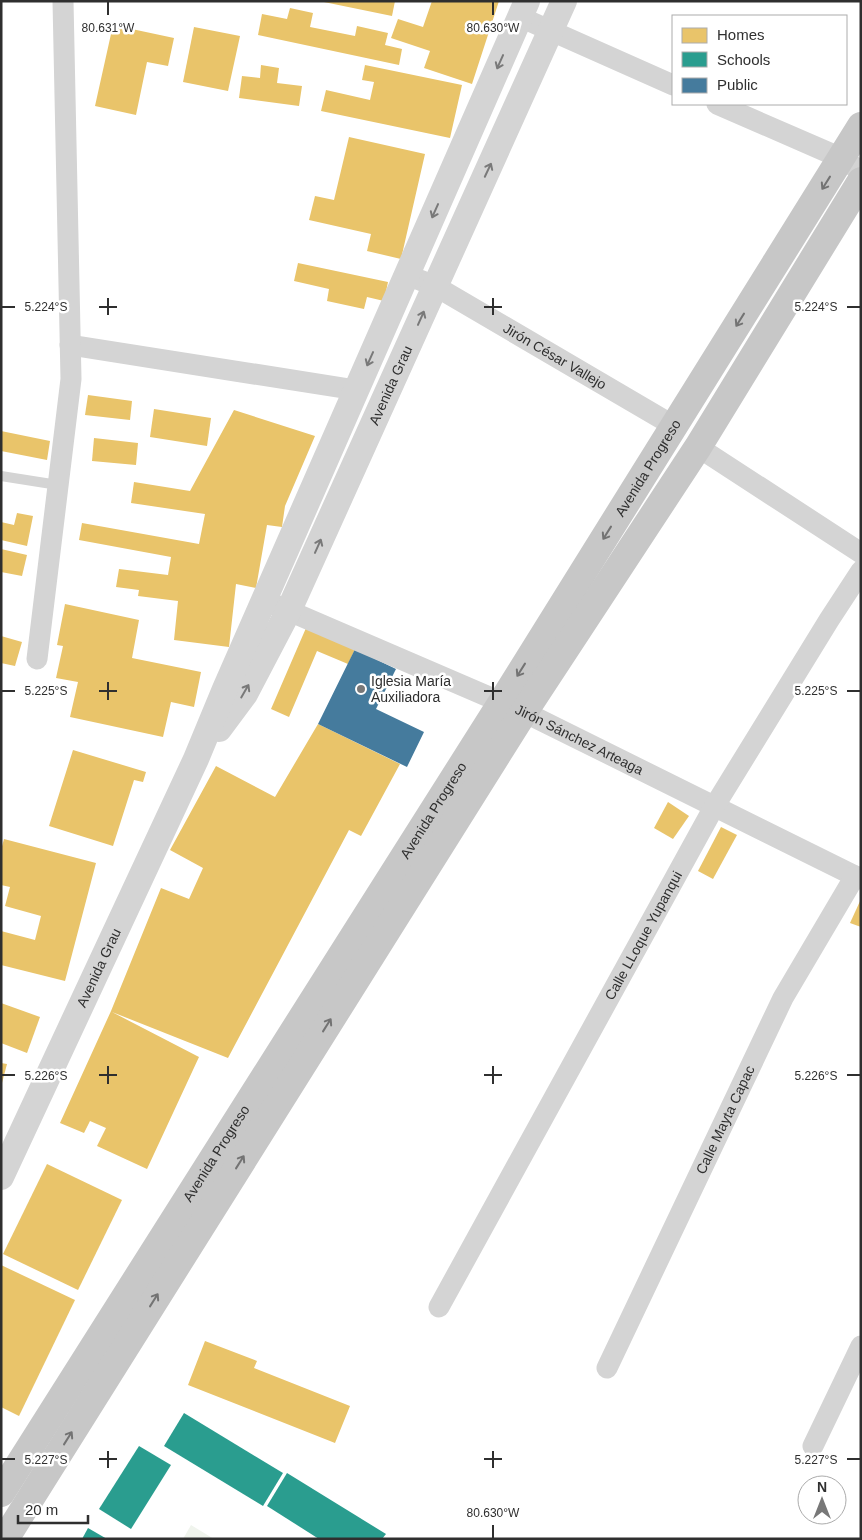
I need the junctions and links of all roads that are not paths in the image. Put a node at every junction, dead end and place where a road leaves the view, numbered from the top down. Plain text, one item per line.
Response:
1 (63, 1) edge
2 (564, 1) edge
3 (523, 9) edge
4 (551, 31) junction
5 (672, 85) edge
6 (719, 105) edge
7 (861, 126) edge
8 (851, 165) edge
9 (861, 181) edge
10 (407, 275) junction
11 (435, 286) junction
12 (70, 346) junction
13 (356, 390) junction
14 (674, 426) junction
15 (698, 447) junction
16 (1, 476) edge
17 (58, 485) junction
18 (861, 553) edge
19 (861, 571) edge
20 (264, 601) junction
21 (289, 610) junction
22 (37, 659) dead end
23 (513, 708) junction
24 (196, 759) junction
25 (714, 807) junction
26 (858, 878) edge
27 (1, 1177) edge
28 (439, 1307) dead end
29 (861, 1346) edge
30 (608, 1368) dead end
31 (813, 1446) dead end
32 (1, 1493) edge
33 (5, 1539) edge

1 - 12 street
2 - 4 street, Avenida Grau
3 - 4 street
3 -> 10 street, Avenida Grau
4 - 5 street
11 -> 4 street, Avenida Grau
6 - 8 street
7 - 8 main road, Avenida Progreso
8 -> 14 main road, Avenida Progreso
9 - 15 main road, Avenida Progreso
10 - 11 street, Jirón César Vallejo
10 -> 13 street, Avenida Grau
11 - 14 street, Jirón César Vallejo
21 -> 11 street, Avenida Grau
12 - 13 street
12 - 17 street
13 - 20 street, Avenida Grau
14 -> 23 main road, Avenida Progreso
15 - 18 street
15 - 23 main road, Avenida Progreso
16 - 17 lane
17 - 22 street
19 - 25 street, Calle LLoque Yupanqui
20 - 21 street, Jirón Sánchez Arteaga
20 - 24 street, Avenida Grau
21 - 23 street, Jirón Sánchez Arteaga
24 -> 21 street, Avenida Grau
23 - 25 street, Jirón Sánchez Arteaga
23 - 32 main road, Avenida Progreso
33 -> 23 main road, Avenida Progreso
24 - 27 street, Avenida Grau
25 - 26 street, Jirón Sánchez Arteaga
25 - 28 street, Calle LLoque Yupanqui
26 - 30 street, Calle Mayta Capac
29 - 31 street

